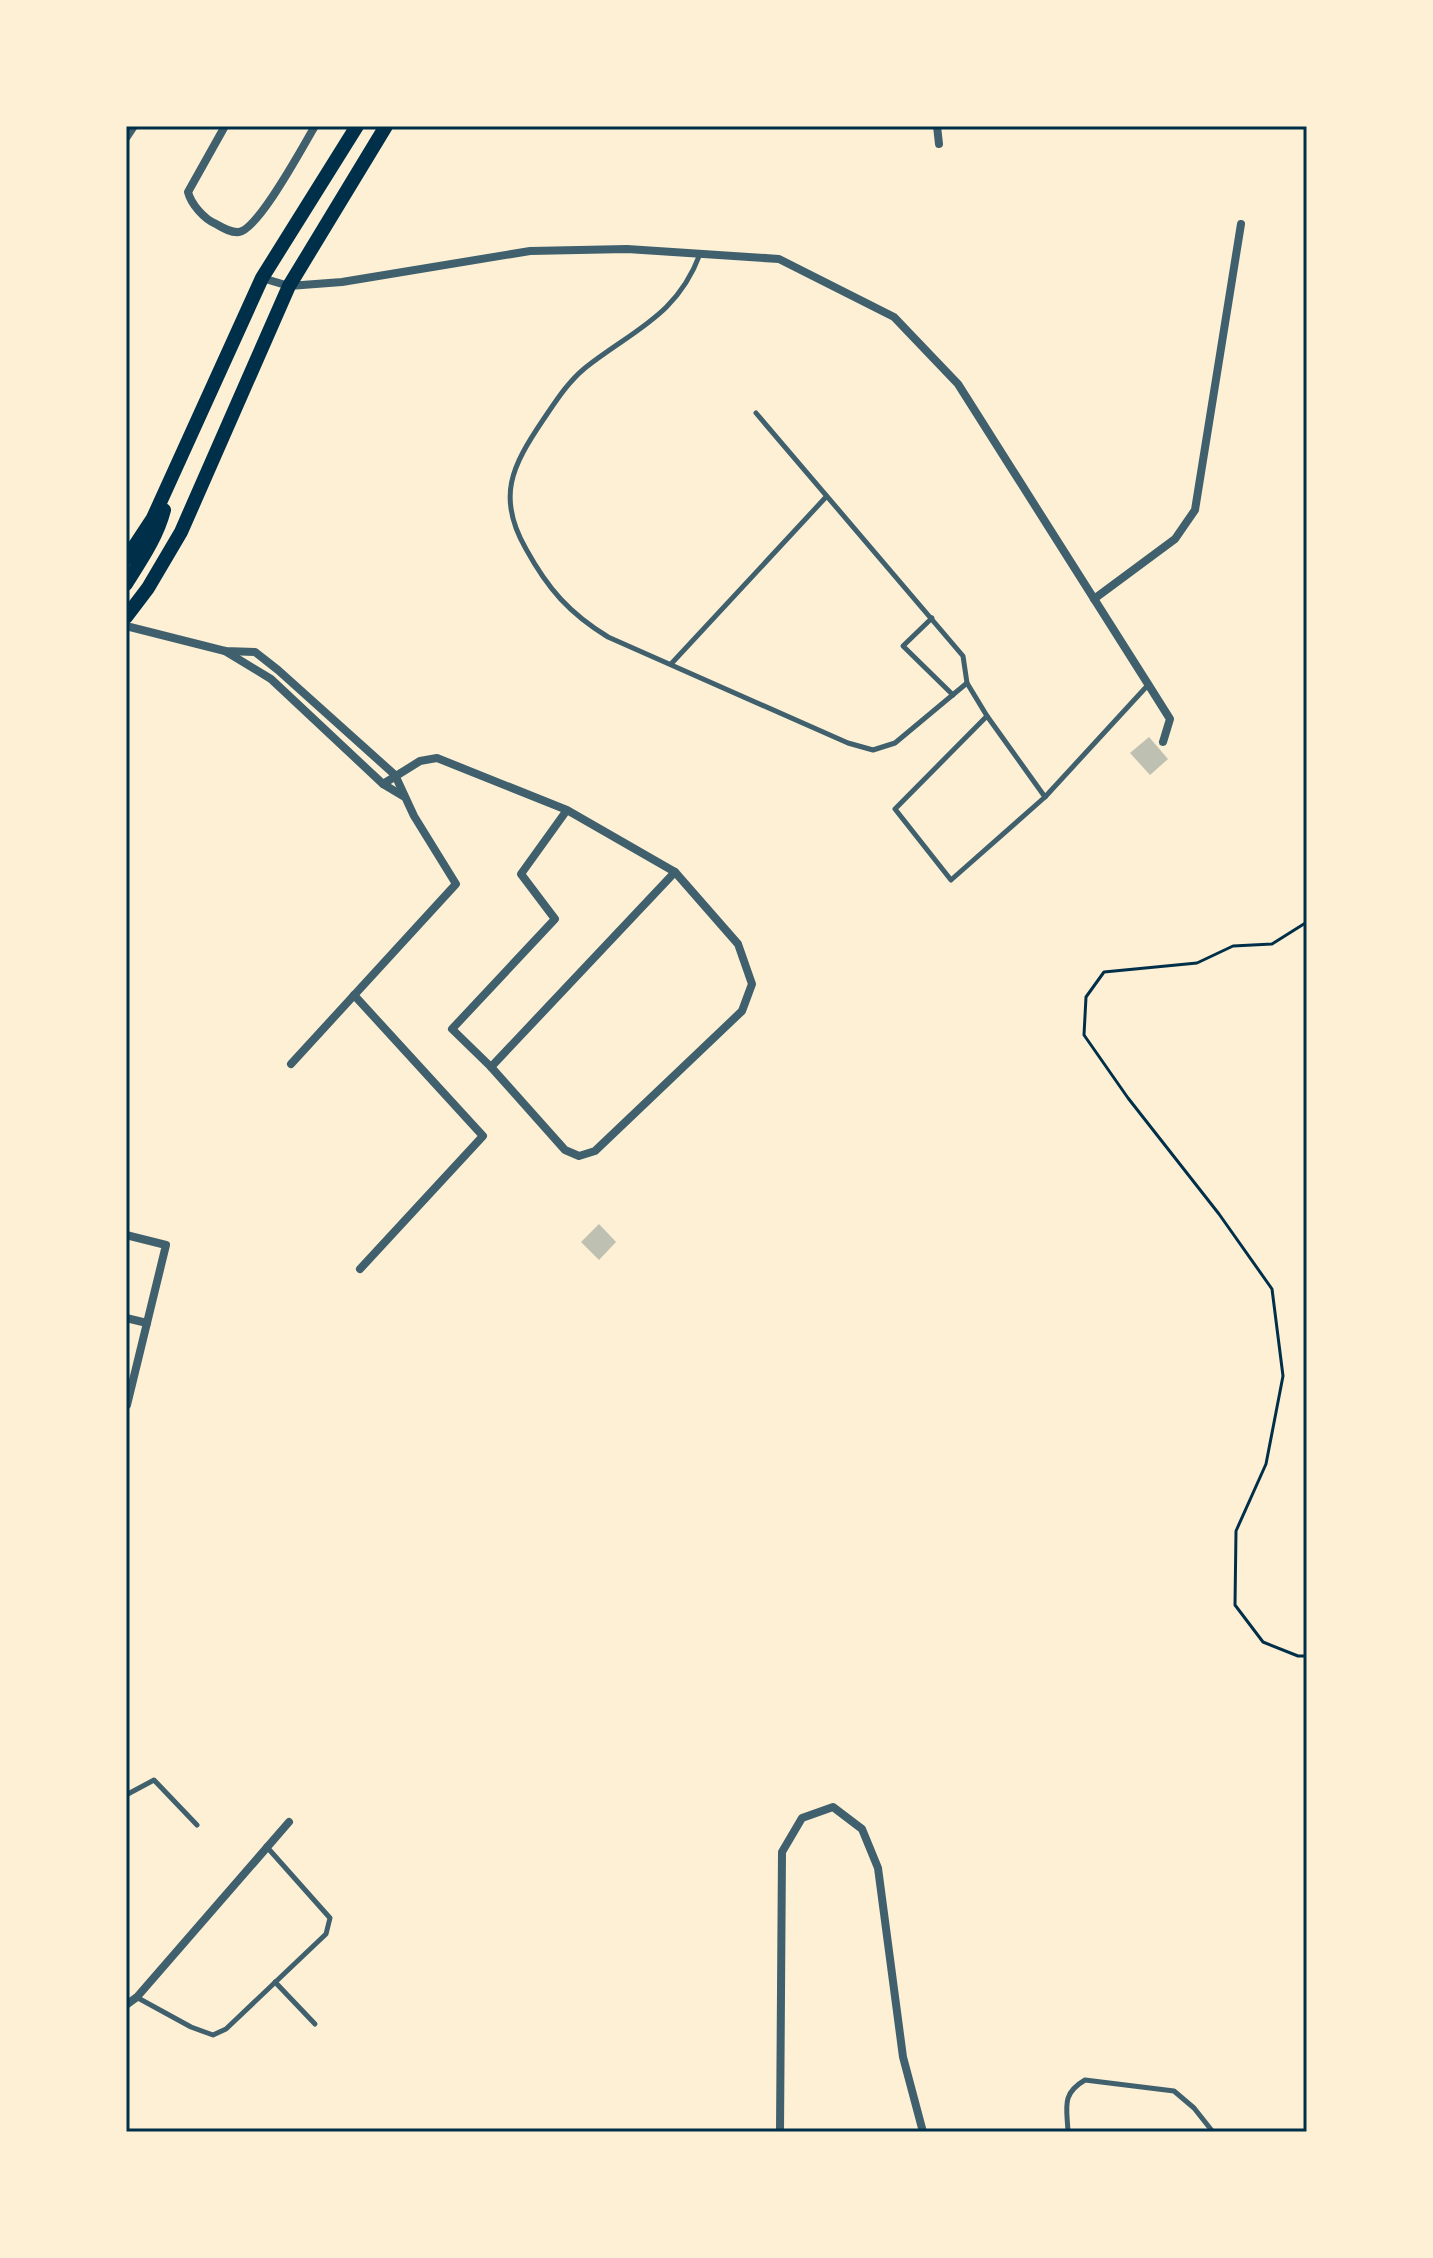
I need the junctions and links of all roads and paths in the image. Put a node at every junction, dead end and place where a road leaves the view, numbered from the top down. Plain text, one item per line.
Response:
1 (134, 126) edge
2 (225, 126) edge
3 (315, 126) edge
4 (357, 126) edge
5 (386, 126) edge
6 (937, 126) edge
7 (126, 138) edge
8 (939, 144) dead end
9 (1241, 224) dead end
10 (700, 254) junction
11 (262, 278) junction
12 (289, 286) junction
13 (756, 413) dead end
14 (173, 474) junction
15 (826, 497) junction
16 (126, 559) edge
17 (126, 584) edge
18 (1094, 599) junction
19 (126, 617) edge
20 (932, 618) junction
21 (126, 626) edge
22 (225, 651) junction
23 (671, 664) junction
24 (967, 683) junction
25 (1148, 684) junction
26 (953, 695) junction
27 (987, 716) junction
28 (1163, 742) dead end
29 (395, 775) junction
30 (383, 784) junction
31 (403, 796) junction
32 (1045, 797) junction
33 (567, 810) junction
34 (675, 872) junction
35 (1307, 922) edge
36 (354, 995) junction
37 (291, 1064) dead end
38 (491, 1067) junction
39 (126, 1235) edge
40 (360, 1269) dead end
41 (126, 1318) edge
42 (147, 1323) junction
43 (127, 1405) edge
44 (1307, 1656) edge
45 (126, 1795) edge
46 (289, 1822) dead end
47 (197, 1825) dead end
48 (266, 1846) junction
49 (275, 1982) junction
50 (137, 1997) junction
51 (126, 2005) edge
52 (315, 2024) dead end
53 (780, 2132) edge
54 (923, 2132) edge
55 (1068, 2132) edge
56 (1213, 2132) edge

1 - 7 street
2 - 3 street
4 - 11 main road
5 - 12 main road
6 - 8 street
9 - 18 street
10 - 12 street
10 - 18 street
10 - 23 lane
11 - 12 street
11 - 14 main road
12 - 19 main road
13 - 15 lane
14 - 16 main road
14 - 17 main road
15 - 20 lane
15 - 23 lane
18 - 25 street
20 - 24 lane
20 - 26 lane
21 - 22 street
22 - 29 street
22 - 30 street
23 - 26 lane
24 - 26 lane
24 - 27 lane
25 - 28 street
25 - 32 lane
27 - 32 lane
27 - 32 lane
29 - 30 street
29 - 31 street
29 - 33 street
30 - 31 street
31 - 36 street
33 - 34 street
33 - 38 street
34 - 38 street
34 - 38 street
35 - 44 path
36 - 37 street
36 - 40 street
39 - 42 street
41 - 42 street
42 - 43 street
45 - 47 lane
46 - 48 street
48 - 49 lane
48 - 50 street
49 - 50 lane
49 - 52 lane
50 - 51 street
53 - 54 street
55 - 56 lane

